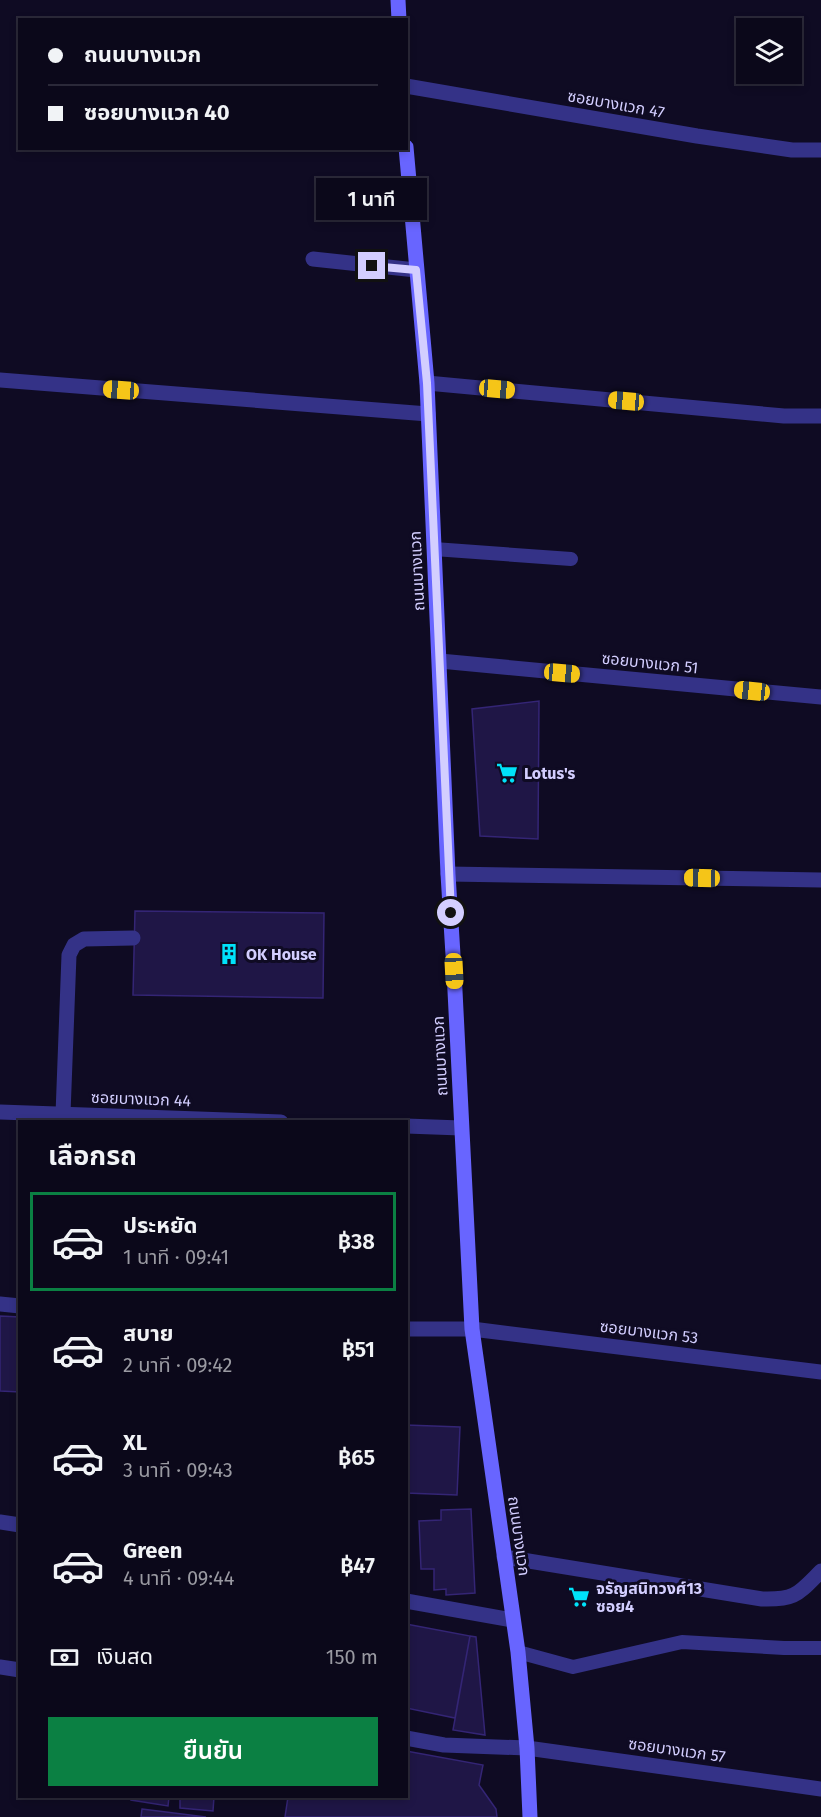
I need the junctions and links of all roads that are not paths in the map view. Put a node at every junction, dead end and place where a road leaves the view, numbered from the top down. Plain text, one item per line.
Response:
1 (398, 0) edge
2 (399, 18) edge
3 (408, 86) edge
4 (406, 150) edge
5 (821, 150) edge
6 (313, 259) dead end
7 (416, 270) junction
8 (0, 381) edge
9 (427, 383) junction
10 (428, 414) junction
11 (821, 416) edge
12 (434, 549) junction
13 (571, 560) dead end
14 (440, 661) junction
15 (821, 697) edge
16 (448, 874) junction
17 (821, 880) edge
18 (133, 938) dead end
19 (0, 1112) edge
20 (63, 1114) junction
21 (226, 1120) edge
22 (408, 1126) edge
23 (461, 1128) junction
24 (0, 1304) edge
25 (18, 1306) edge
26 (408, 1329) edge
27 (472, 1329) junction
28 (821, 1372) edge
29 (0, 1522) edge
30 (18, 1525) edge
31 (504, 1557) junction
32 (821, 1571) edge
33 (408, 1601) edge
34 (512, 1620) junction
35 (821, 1648) edge
36 (518, 1652) junction
37 (0, 1668) edge
38 (18, 1670) edge
39 (408, 1738) edge
40 (527, 1748) junction
41 (821, 1789) edge
42 (530, 1817) edge

1 - 2 main road
3 - 5 street, ซอยบางแวก 47
4 - 7 main road, ถนนบางแวก
6 - 7 street
7 - 9 main road, ถนนบางแวก
8 - 10 street
9 - 10 main road, ถนนบางแวก
9 - 11 street
10 - 12 main road, ถนนบางแวก
12 - 13 lane
12 - 14 main road, ถนนบางแวก
14 - 15 street, ซอยบางแวก 51
14 - 16 main road, ถนนบางแวก
16 - 17 street
16 - 23 main road, ถนนบางแวก
18 - 20 street
19 - 20 street, ซอยบางแวก 44
20 - 21 street, ซอยบางแวก 44
22 - 23 street
23 - 27 main road, ถนนบางแวก
24 - 25 street
26 - 27 street, ซอยบางแวก 53
27 - 28 street, ซอยบางแวก 53
27 - 31 main road, ถนนบางแวก
29 - 30 street
31 - 32 street
31 - 34 main road, ถนนบางแวก
33 - 34 street
34 - 36 main road, ถนนบางแวก
35 - 36 lane
36 - 40 main road, ถนนบางแวก
37 - 38 street
39 - 40 street, ซอยบางแวก 57
40 - 41 street, ซอยบางแวก 57
40 - 42 main road, ถนนบางแวก

